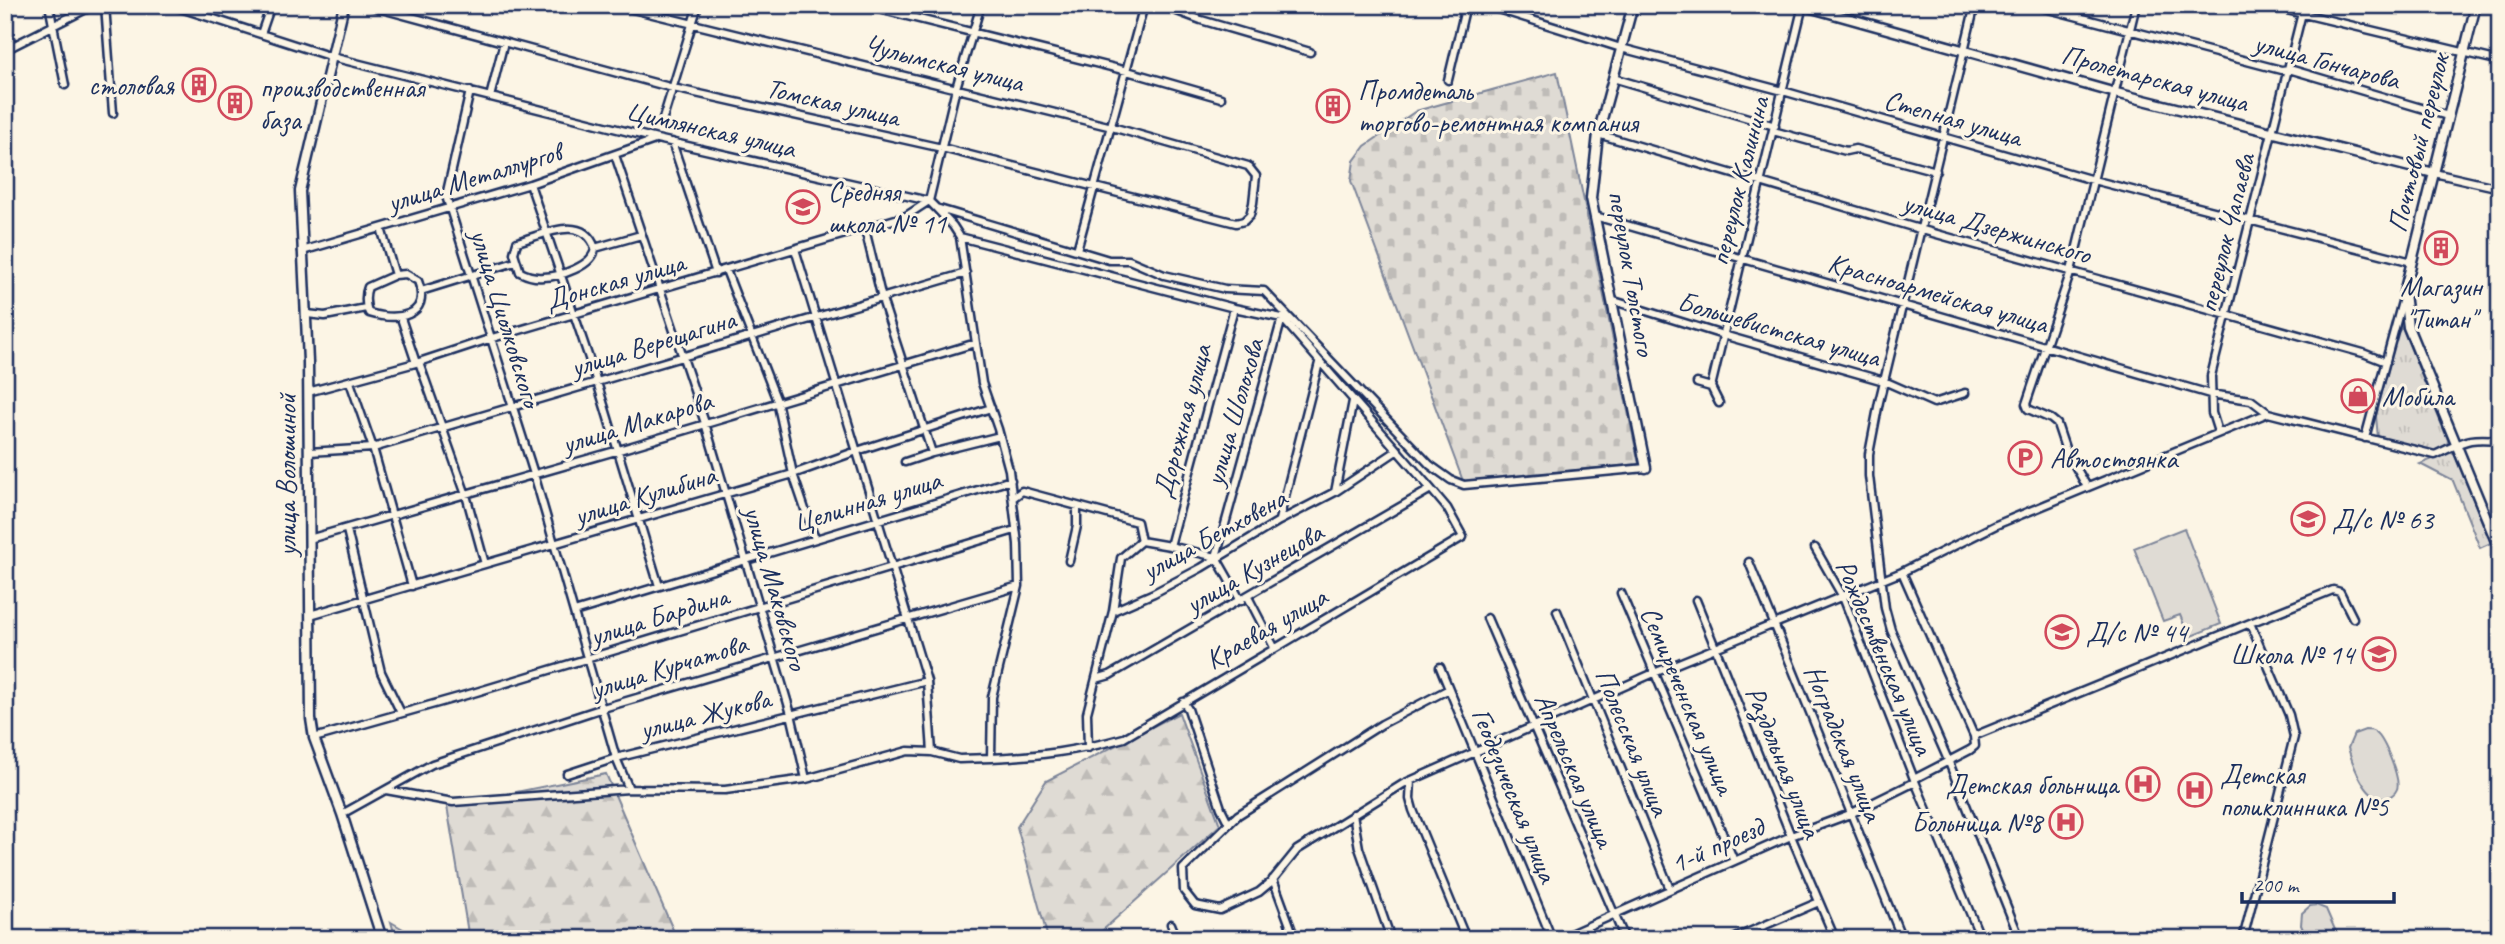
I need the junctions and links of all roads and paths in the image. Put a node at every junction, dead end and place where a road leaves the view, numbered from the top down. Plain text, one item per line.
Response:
1 (49, 5) edge
2 (94, 5) edge
3 (105, 5) edge
4 (171, 5) edge
5 (271, 5) edge
6 (344, 5) edge
7 (367, 5) edge
8 (616, 5) edge
9 (698, 5) edge
10 (863, 5) edge
11 (981, 5) edge
12 (1143, 5) edge
13 (1161, 5) edge
14 (1466, 5) edge
15 (1485, 5) edge
16 (1633, 5) edge
17 (1802, 5) edge
18 (1975, 5) edge
19 (2033, 5) edge
20 (2136, 5) edge
21 (2266, 5) edge
22 (2304, 5) edge
23 (2459, 5) edge
24 (2476, 7) edge
25 (2302, 15) junction
26 (693, 23) junction
27 (53, 26) junction
28 (2130, 32) junction
29 (973, 33) junction
30 (261, 34) junction
31 (504, 42) junction
32 (1621, 48) junction
33 (1965, 49) junction
34 (5, 50) edge
35 (1310, 52) dead end
36 (2465, 52) junction
37 (332, 57) junction
38 (2500, 61) edge
39 (2289, 69) junction
40 (1127, 71) junction
41 (1613, 78) junction
42 (1448, 80) dead end
43 (65, 85) dead end
44 (673, 88) junction
45 (956, 88) junction
46 (470, 91) junction
47 (1783, 91) junction
48 (2116, 93) junction
49 (490, 97) junction
50 (1220, 98) dead end
51 (113, 113) dead end
52 (2448, 116) junction
53 (662, 122) dead end
54 (1112, 127) junction
55 (1774, 128) junction
56 (2273, 133) junction
57 (1598, 134) junction
58 (1944, 138) junction
59 (657, 139) junction
60 (672, 142) junction
61 (942, 148) junction
62 (615, 155) junction
63 (1936, 171) junction
64 (2434, 173) junction
65 (1256, 176) joint
66 (1760, 180) junction
67 (2092, 180) junction
68 (530, 184) junction
69 (1096, 187) junction
70 (2500, 188) edge
71 (929, 201) junction
72 (449, 207) junction
73 (936, 208) junction
74 (1595, 216) junction
75 (2250, 219) junction
76 (381, 228) junction
77 (865, 229) junction
78 (1920, 229) junction
79 (547, 234) junction
80 (641, 235) junction
81 (960, 237) junction
82 (595, 248) junction
83 (795, 249) junction
84 (1077, 250) junction
85 (302, 251) junction
86 (1741, 257) junction
87 (515, 262) junction
88 (2412, 262) junction
89 (726, 270) junction
90 (2071, 271) junction
91 (560, 273) junction
92 (716, 273) junction
93 (966, 273) junction
94 (395, 275) junction
95 (470, 275) junction
96 (660, 289) junction
97 (421, 291) junction
98 (2404, 293) junction
99 (883, 299) junction
100 (1611, 300) junction
101 (1901, 304) junction
102 (366, 308) junction
103 (1234, 308) junction
104 (307, 314) junction
105 (575, 315) junction
106 (2227, 315) junction
107 (817, 317) junction
108 (401, 318) junction
109 (1282, 318) junction
110 (1723, 335) junction
111 (751, 336) junction
112 (489, 339) junction
113 (976, 343) junction
114 (2046, 346) junction
115 (683, 357) junction
116 (2386, 362) junction
117 (418, 363) junction
118 (905, 363) junction
119 (1319, 363) junction
120 (1884, 381) junction
121 (350, 382) junction
122 (597, 382) junction
123 (1697, 383) dead end
124 (837, 384) junction
125 (1712, 387) junction
126 (308, 392) junction
127 (1965, 393) dead end
128 (2210, 394) junction
129 (777, 401) junction
130 (1353, 401) junction
131 (1719, 403) dead end
132 (511, 407) junction
133 (991, 408) junction
134 (2268, 412) junction
135 (705, 423) junction
136 (442, 427) junction
137 (926, 429) junction
138 (2218, 432) junction
139 (1000, 436) junction
140 (2365, 438) junction
141 (2500, 440) edge
142 (2456, 446) junction
143 (373, 448) junction
144 (619, 450) junction
145 (1398, 450) junction
146 (857, 451) junction
147 (309, 452) junction
148 (932, 453) junction
149 (905, 461) dead end
150 (1646, 468) joint
151 (534, 474) junction
152 (793, 474) junction
153 (1011, 480) junction
154 (2087, 487) junction
155 (1432, 489) junction
156 (726, 492) junction
157 (1335, 492) junction
158 (466, 495) junction
159 (1014, 497) junction
160 (1077, 506) junction
161 (393, 516) junction
162 (639, 518) junction
163 (879, 520) junction
164 (1279, 520) junction
165 (347, 530) junction
166 (1015, 530) junction
167 (309, 539) junction
168 (815, 539) junction
169 (1141, 541) junction
170 (555, 544) junction
171 (1170, 545) junction
172 (1815, 548) dead end
173 (2500, 551) edge
174 (1216, 557) junction
175 (745, 560) junction
176 (1069, 561) dead end
177 (1749, 562) dead end
178 (485, 564) junction
179 (893, 568) junction
180 (1902, 572) junction
181 (1881, 578) junction
182 (412, 586) junction
183 (659, 586) junction
184 (1019, 586) junction
185 (1621, 593) dead end
186 (1843, 597) junction
187 (1244, 599) junction
188 (363, 600) junction
189 (1696, 600) dead end
190 (761, 608) junction
191 (1113, 611) junction
192 (1557, 611) dead end
193 (574, 612) junction
194 (310, 615) junction
195 (908, 617) junction
196 (1488, 618) dead end
197 (2353, 618) dead end
198 (2250, 623) junction
199 (1773, 624) junction
200 (1274, 647) junction
201 (1715, 648) junction
202 (774, 657) junction
203 (588, 659) junction
204 (1440, 667) dead end
205 (1654, 673) junction
206 (1096, 679) junction
207 (927, 681) junction
208 (1449, 688) junction
209 (1593, 699) junction
210 (1183, 702) junction
211 (603, 708) junction
212 (401, 713) junction
213 (791, 714) junction
214 (1532, 726) junction
215 (1974, 736) junction
216 (314, 737) junction
217 (1088, 748) junction
218 (932, 752) junction
219 (1474, 752) junction
220 (615, 758) junction
221 (991, 758) junction
222 (1948, 760) junction
223 (567, 774) dead end
224 (806, 779) junction
225 (1411, 780) junction
226 (1914, 780) junction
227 (629, 789) junction
228 (387, 790) junction
229 (342, 814) junction
230 (1353, 814) junction
231 (1850, 814) junction
232 (1229, 824) junction
233 (1791, 836) junction
234 (1734, 861) junction
235 (1273, 879) junction
236 (1670, 888) junction
237 (1819, 902) junction
238 (1614, 915) junction
239 (1171, 924) dead end
240 (382, 939) edge
241 (1177, 939) edge
242 (1295, 939) edge
243 (1391, 939) edge
244 (1466, 939) edge
245 (1552, 939) edge
246 (1559, 939) edge
247 (1625, 939) edge
248 (1733, 939) edge
249 (1835, 939) edge
250 (1902, 939) edge
251 (1981, 939) edge
252 (2020, 939) edge
253 (2243, 939) edge

1 - 27 street
2 - 27 street
3 - 51 street
4 - 30 street, Цимлянская улица
5 - 30 street
6 - 37 street, улица Волошиной
7 - 31 street, Томская улица
8 - 26 street, Чулымская улица
9 - 26 street
10 - 29 street
11 - 29 street
12 - 40 street
13 - 35 street
14 - 42 street
15 - 32 street, Степная улица
16 - 32 street, переулок Толстого
17 - 33 street, Пролетарская улица
17 - 47 street, переулок Калинина
18 - 33 street
19 - 28 street, улица Гончарова
20 - 28 street
21 - 25 street
22 - 25 street, переулок Чапаева
23 - 24 street
24 - 36 street, Почтовый переулок
25 - 36 street
25 - 39 street, переулок Чапаева
26 - 44 street
26 - 45 street, Чулымская улица
27 - 34 street
27 - 43 street
28 - 39 street, улица Гончарова
28 - 48 street
29 - 40 street
29 - 45 street
30 - 37 street, Цимлянская улица
31 - 44 street, Томская улица
31 - 49 street
32 - 41 street, переулок Толстого
32 - 47 street, Степная улица
33 - 48 street, Пролетарская улица
33 - 58 street
36 - 38 street
36 - 52 street, Почтовый переулок
37 - 46 street, Цимлянская улица
37 - 85 street, улица Волошиной
39 - 52 street, улица Гончарова
39 - 56 street, переулок Чапаева
40 - 50 street
40 - 54 street
41 - 55 street
41 - 57 street, переулок Толстого
44 - 53 street
44 - 61 street, Томская улица
45 - 54 street, Чулымская улица
45 - 61 street
46 - 49 street, Цимлянская улица
46 - 72 street, улица Циолковского
47 - 55 street, переулок Калинина
47 - 58 street, Степная улица
48 - 56 street, Пролетарская улица
48 - 67 street
49 - 59 street, Цимлянская улица
52 - 64 street, Почтовый переулок
54 - 65 street, Чулымская улица
54 - 69 street
55 - 63 street
55 - 66 street, переулок Калинина
56 - 64 street, Пролетарская улица
56 - 75 street, переулок Чапаева
57 - 66 street, улица Дзержинского
57 - 74 street, переулок Толстого
58 - 63 street
58 - 67 street, Степная улица
59 - 60 street, Цимлянская улица
59 - 62 street, улица Металлургов
60 - 71 street, Цимлянская улица
60 - 92 street
61 - 69 street, Томская улица
61 - 71 street
62 - 68 street, улица Металлургов
62 - 80 street, улица Маковского
63 - 78 street
64 - 70 street, Пролетарская улица
64 - 88 street, Почтовый переулок
65 - 69 street, Томская улица
66 - 78 street, улица Дзержинского
66 - 86 street, переулок Калинина
67 - 75 street, Степная улица
67 - 90 street
68 - 72 street, улица Металлургов
68 - 79 street
69 - 84 street
71 - 73 street
71 - 77 street, Донская улица
72 - 76 street, улица Металлургов
72 - 95 street, улица Циолковского
73 - 81 street
73 - 84 street
74 - 86 street, Красноармейская улица
74 - 100 street, переулок Толстого
75 - 88 street, Степная улица
75 - 106 street, переулок Чапаева
76 - 85 street, улица Металлургов
76 - 94 street
77 - 83 street, Донская улица
77 - 99 street
78 - 90 street, улица Дзержинского
78 - 101 street
79 - 82 street
79 - 87 street
79 - 91 street
80 - 82 street
80 - 96 street, улица Маковского
81 - 93 street
81 - 103 street
82 - 91 street
83 - 89 street, Донская улица
83 - 107 street
84 - 150 street
85 - 104 street, улица Волошиной
86 - 101 street, Красноармейская улица
86 - 110 street, переулок Калинина
87 - 91 street
87 - 95 street
88 - 98 street, Почтовый переулок
89 - 92 street, Донская улица
89 - 111 street
90 - 106 street, улица Дзержинского
90 - 114 street
91 - 105 street
92 - 96 street, Донская улица
93 - 99 street, улица Верещагина
93 - 113 street
94 - 97 street
94 - 102 street
95 - 97 street
95 - 112 street, улица Циолковского
96 - 105 street, Донская улица
96 - 115 street, улица Маковского
97 - 108 street
98 - 116 street
98 - 142 street
99 - 107 street, улица Верещагина
99 - 118 street
100 - 110 street, Большевистская улица
100 - 150 street, переулок Толстого
101 - 114 street, Красноармейская улица
101 - 120 street
102 - 104 street
102 - 108 street
103 - 109 street
103 - 171 street, Дорожная улица
104 - 126 street, улица Волошиной
105 - 112 street, Донская улица
105 - 122 street
106 - 116 street, улица Дзержинского
106 - 128 street, переулок Чапаева
107 - 111 street, улица Верещагина
107 - 124 street
108 - 117 street
109 - 119 street
109 - 174 street, улица Шолохова
110 - 120 street, Большевистская улица
110 - 125 street, переулок Калинина
111 - 115 street, улица Верещагина
111 - 129 street
112 - 117 street, Донская улица
112 - 132 street, улица Циолковского
113 - 118 street, улица Макарова
113 - 133 street
114 - 128 street, Красноармейская улица
114 - 154 street
115 - 122 street, улица Верещагина
115 - 135 street, улица Маковского
116 - 140 street
117 - 121 street, Донская улица
117 - 136 street
118 - 124 street, улица Макарова
118 - 137 street
119 - 130 street
119 - 164 street
120 - 127 street, Большевистская улица
120 - 181 street
121 - 126 street, Донская улица
121 - 143 street
122 - 132 street, улица Верещагина
122 - 144 street
123 - 125 street
124 - 129 street, улица Макарова
124 - 146 street
125 - 131 street
126 - 147 street, улица Волошиной
128 - 134 street, Красноармейская улица
128 - 138 street, переулок Чапаева
129 - 135 street, улица Макарова
129 - 152 street
130 - 145 street
130 - 157 street
132 - 136 street, улица Верещагина
132 - 151 street, улица Циолковского
133 - 137 street, улица Кулибина
133 - 139 street
134 - 138 street
134 - 140 street, Красноармейская улица
135 - 144 street, улица Макарова
135 - 156 street, улица Маковского
136 - 143 street, улица Верещагина
136 - 158 street
137 - 146 street, улица Кулибина
137 - 148 street
138 - 154 street
139 - 148 street
139 - 153 street
140 - 142 street, Красноармейская улица
141 - 142 street, Красноармейская улица
142 - 173 street
143 - 147 street, улица Верещагина
143 - 161 street
144 - 151 street, улица Макарова
144 - 162 street
145 - 155 street
145 - 157 street, улица Бетховена
146 - 152 street, улица Кулибина
146 - 163 street
147 - 167 street, улица Волошиной
148 - 149 street
151 - 158 street, улица Макарова
151 - 170 street, улица Циолковского
152 - 156 street, улица Кулибина
152 - 168 street
153 - 159 street
153 - 163 street, Целинная улица
154 - 180 street
155 - 187 street, улица Кузнецова
155 - 200 street, Краевая улица
156 - 162 street, улица Кулибина
156 - 175 street, улица Маковского
157 - 164 street, улица Бетховена
158 - 161 street, улица Макарова
158 - 178 street
159 - 160 street
159 - 166 street
160 - 169 street
160 - 176 street
161 - 165 street, улица Макарова
161 - 182 street
162 - 170 street, улица Кулибина
162 - 183 street
163 - 168 street, Целинная улица
163 - 179 street
164 - 174 street, улица Бетховена
165 - 167 street, улица Макарова
165 - 188 street
166 - 179 street, улица Бардина
166 - 184 street
167 - 194 street, улица Волошиной
168 - 175 street, Целинная улица
169 - 171 street
169 - 191 street
170 - 178 street, улица Кулибина
170 - 193 street, улица Циолковского
171 - 174 street
172 - 186 street, Рождественская улица
174 - 187 street
174 - 191 street, улица Бетховена
175 - 183 street, Целинная улица
175 - 190 street, улица Маковского
177 - 199 street, Ноградская улица
178 - 182 street, улица Кулибина
179 - 190 street, улица Бардина
179 - 195 street
180 - 181 street
180 - 215 street
181 - 186 street
181 - 222 street
182 - 188 street, улица Кулибина
183 - 193 street, Целинная улица
184 - 195 street, улица Курчатова
184 - 221 street
185 - 205 street, Семиреченская улица
186 - 199 street
186 - 226 street, Рождественская улица
187 - 200 street
187 - 206 street, улица Кузнецова
188 - 194 street, улица Кулибина
188 - 212 street
189 - 201 street, Раздольная улица
190 - 202 street, улица Маковского
190 - 203 street, улица Бардина
191 - 206 street
192 - 209 street, Полесская улица
193 - 203 street, улица Циолковского
194 - 216 street, улица Волошиной
195 - 202 street, улица Курчатова
195 - 207 street
196 - 214 street, Апрельская улица
197 - 198 street
198 - 215 street
198 - 253 street
199 - 201 street
199 - 231 street, Ноградская улица
200 - 210 street, Краевая улица
201 - 205 street
201 - 233 street, Раздольная улица
202 - 211 street, улица Курчатова
202 - 213 street, улица Маковского
203 - 211 street, улица Циолковского
203 - 212 street, улица Бардина
204 - 208 street, Геодезическая улица
205 - 209 street
205 - 234 street, Семиреченская улица
206 - 217 street
207 - 213 street, улица Жукова
207 - 218 street
208 - 219 street, Геодезическая улица
208 - 232 street
209 - 214 street
209 - 236 street, Полесская улица
210 - 217 street, Краевая улица
210 - 232 street
211 - 220 street, улица Циолковского
211 - 228 street, улица Курчатова
212 - 216 street, улица Бардина
213 - 220 street, улица Жукова
213 - 224 street, улица Маковского
214 - 219 street
214 - 238 street, Апрельская улица
215 - 222 street, 1-й проезд
216 - 229 street, улица Волошиной
217 - 221 street, Краевая улица
218 - 221 street, Краевая улица
218 - 224 street, Краевая улица
219 - 225 street
219 - 245 street, Геодезическая улица
220 - 223 street, улица Жукова
220 - 227 street, улица Циолковского
222 - 226 street, 1-й проезд
222 - 252 street
224 - 227 street, Краевая улица
225 - 230 street
225 - 244 street
226 - 231 street, 1-й проезд
226 - 251 street, Рождественская улица
227 - 228 street, Краевая улица
228 - 229 street, улица Курчатова
229 - 240 street, улица Волошиной
230 - 235 street
230 - 243 street
231 - 233 street, 1-й проезд
231 - 250 street, Ноградская улица
232 - 235 street
233 - 234 street, 1-й проезд
233 - 237 street, Раздольная улица
234 - 236 street, 1-й проезд
235 - 242 street
236 - 238 street, 1-й проезд
237 - 248 street
237 - 249 street, Раздольная улица
238 - 246 street, 1-й проезд
238 - 247 street, Апрельская улица
239 - 241 street

